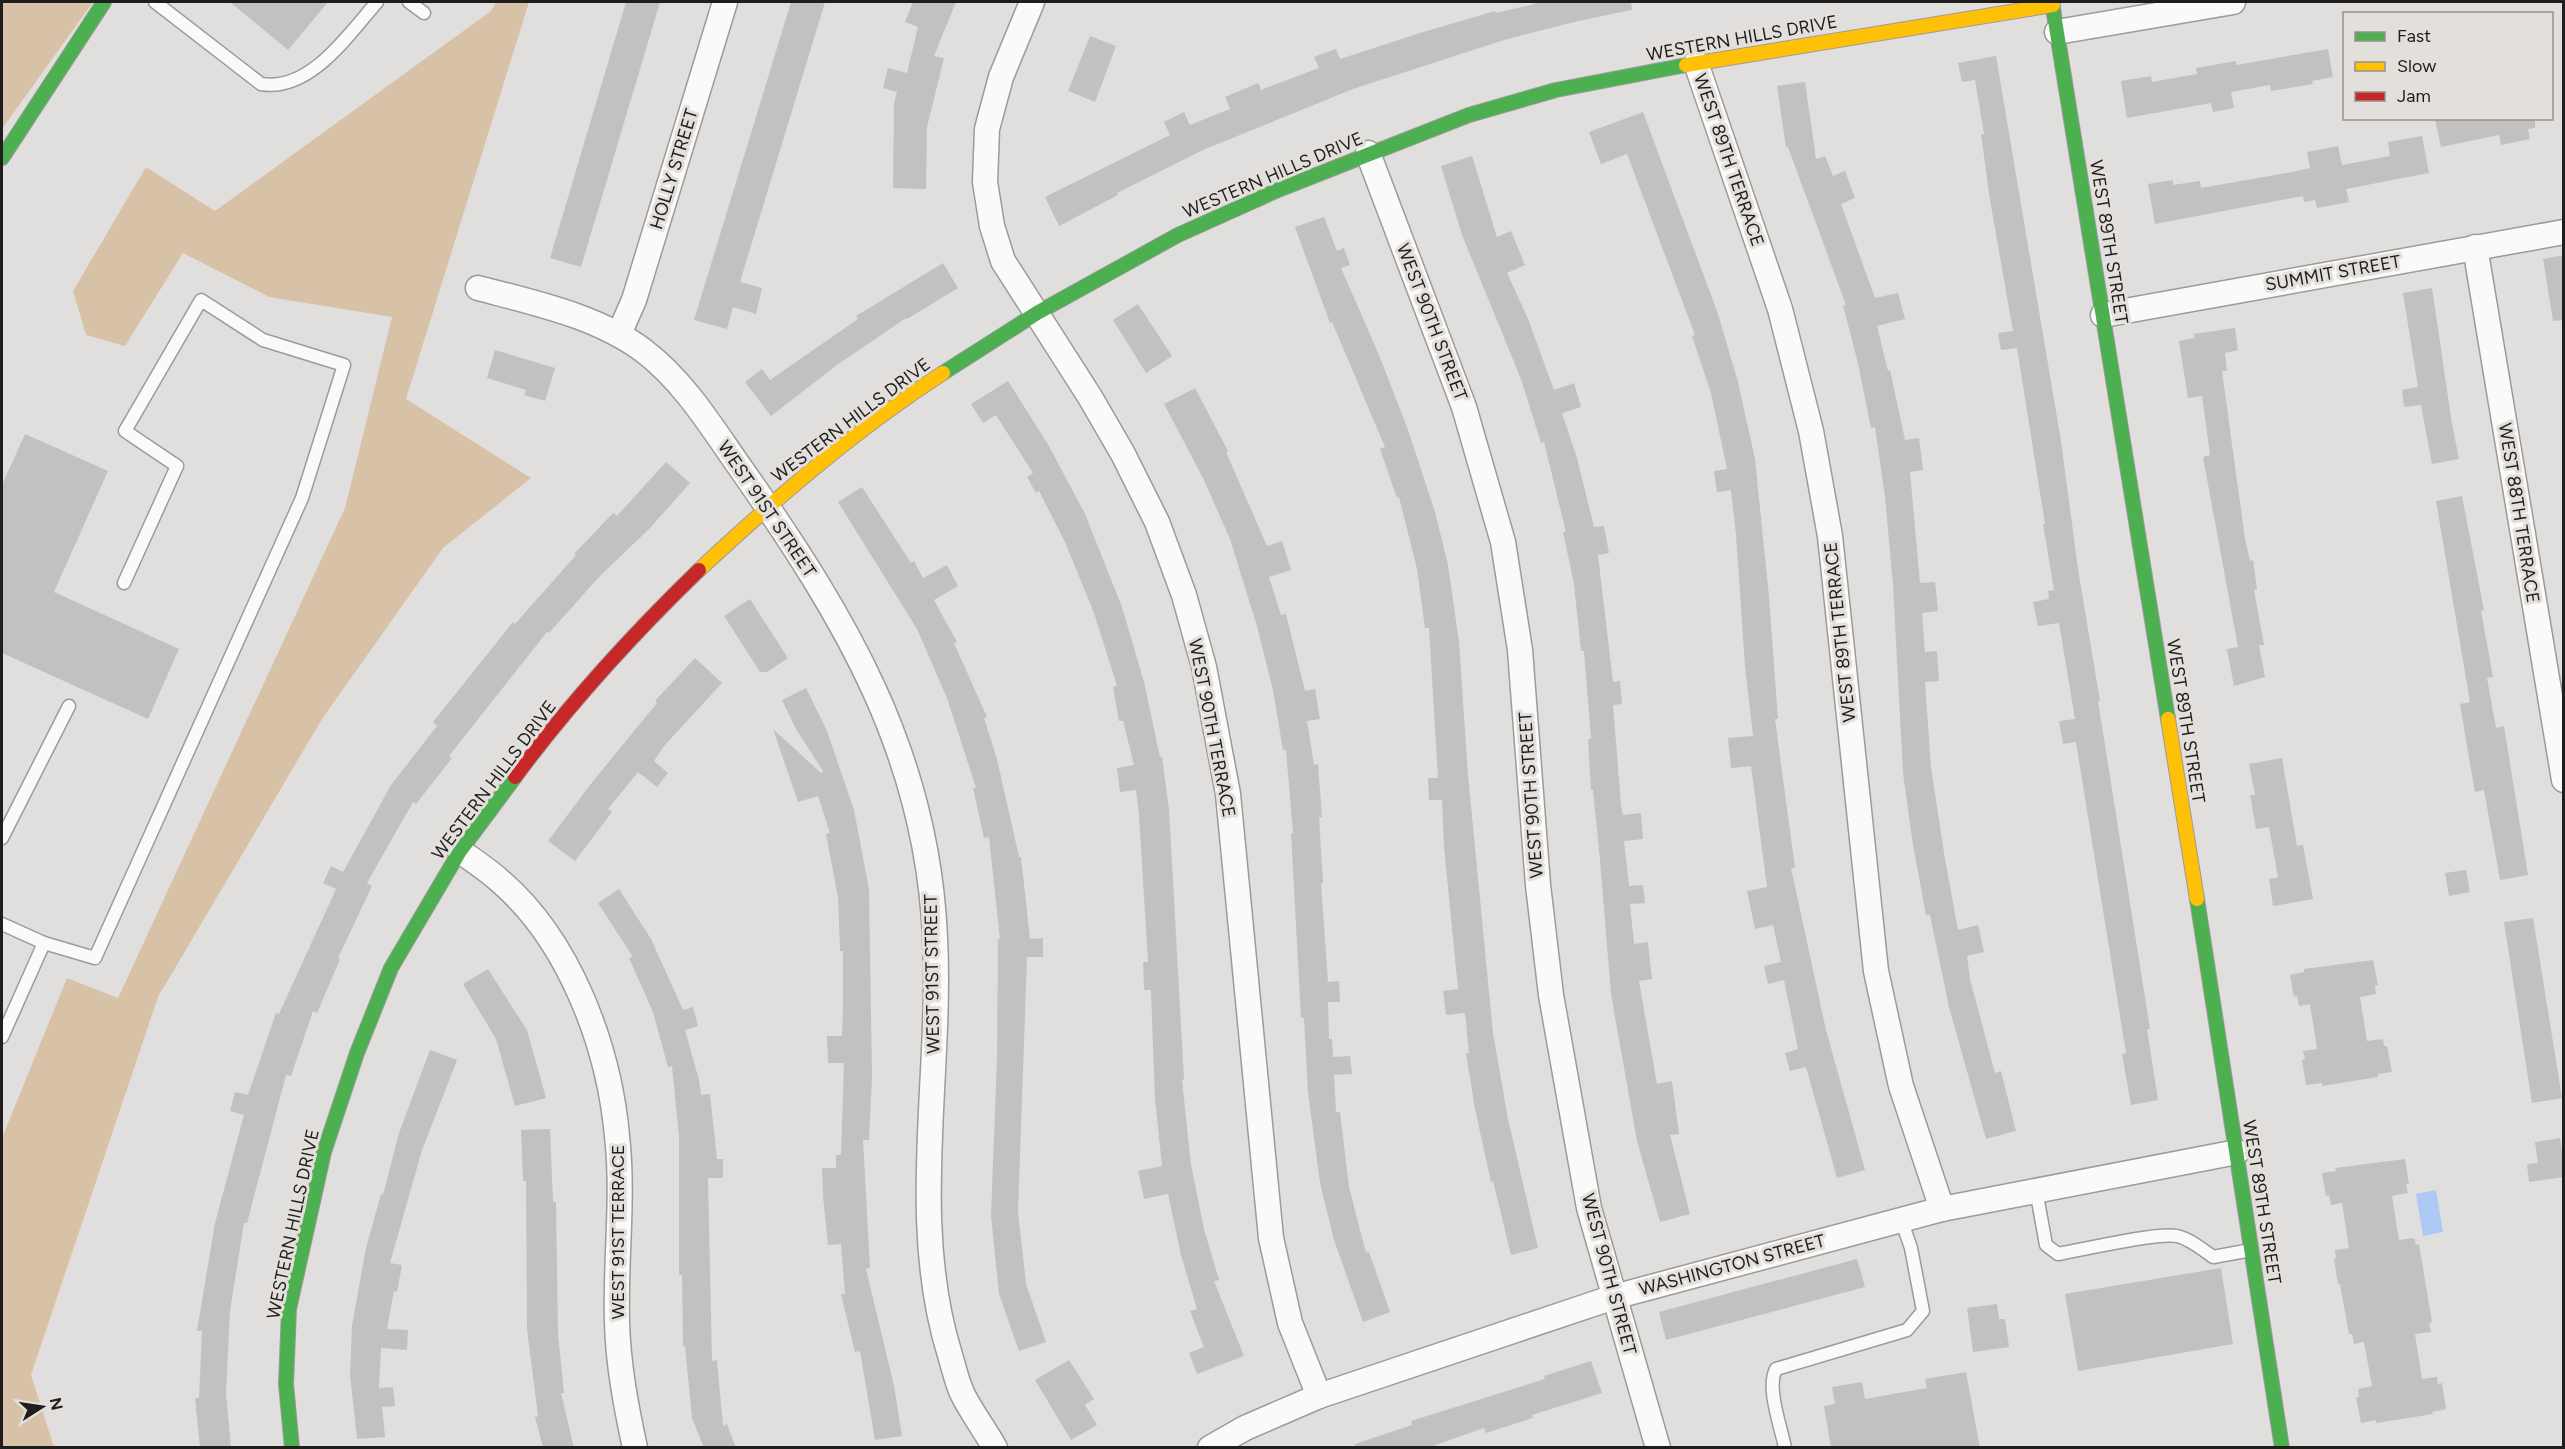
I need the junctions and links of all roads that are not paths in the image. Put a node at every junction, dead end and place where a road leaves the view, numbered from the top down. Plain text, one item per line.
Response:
1 (104, 2) edge
2 (155, 2) edge
3 (377, 2) edge
4 (409, 2) edge
5 (725, 2) edge
6 (1032, 2) edge
7 (2233, 2) edge
8 (2053, 3) edge
9 (424, 13) dead end
10 (2057, 32) junction
11 (1696, 63) junction
12 (1368, 153) junction
13 (2, 158) edge
14 (2564, 232) edge
15 (2475, 247) junction
16 (478, 288) dead end
17 (1037, 313) junction
18 (2103, 315) junction
19 (619, 334) junction
20 (767, 506) junction
21 (124, 584) dead end
22 (69, 706) dead end
23 (2564, 780) edge
24 (2, 838) edge
25 (460, 851) junction
26 (2, 924) edge
27 (44, 943) junction
28 (2, 1037) edge
29 (2236, 1152) junction
30 (2036, 1190) junction
31 (1942, 1209) junction
32 (1901, 1219) junction
33 (2252, 1250) junction
34 (1614, 1298) junction
35 (1319, 1396) junction
36 (989, 1445) edge
37 (292, 1448) edge
38 (635, 1448) edge
39 (1210, 1448) edge
40 (1658, 1448) edge
41 (1785, 1448) edge
42 (2282, 1448) edge

1 - 13 street
2 - 3 lane
4 - 9 lane
5 - 19 street, HOLLY STREET
6 - 17 street, WEST 90TH TERRACE
7 - 10 street
8 - 10 street, WEST 89TH STREET
8 - 11 street, WESTERN HILLS DRIVE
10 - 18 street, WEST 89TH STREET
11 - 12 street, WESTERN HILLS DRIVE
11 - 31 street, WEST 89TH TERRACE
12 - 17 street, WESTERN HILLS DRIVE
12 - 34 street, WEST 90TH STREET
14 - 15 street, SUMMIT STREET
15 - 18 street, SUMMIT STREET
15 - 23 street, WEST 88TH TERRACE
16 - 19 street, WEST 91ST STREET
17 - 20 street, WESTERN HILLS DRIVE
17 - 35 street, WEST 90TH TERRACE
18 - 29 street, WEST 89TH STREET
19 - 20 street, WEST 91ST STREET
20 - 25 street, WESTERN HILLS DRIVE
20 - 36 street, WEST 91ST STREET
21 - 27 lane
22 - 24 lane
25 - 37 street, WESTERN HILLS DRIVE
25 - 38 street, WEST 91ST TERRACE
26 - 27 lane
27 - 28 lane
29 - 30 street, WASHINGTON STREET
29 - 33 street, WEST 89TH STREET
30 - 31 street, WASHINGTON STREET
30 - 33 lane
31 - 32 street, WASHINGTON STREET
32 - 34 street, WASHINGTON STREET
32 - 41 lane
33 - 42 street, WEST 89TH STREET
34 - 35 street, WASHINGTON STREET
34 - 40 street, WEST 90TH STREET
35 - 39 street, WASHINGTON STREET

